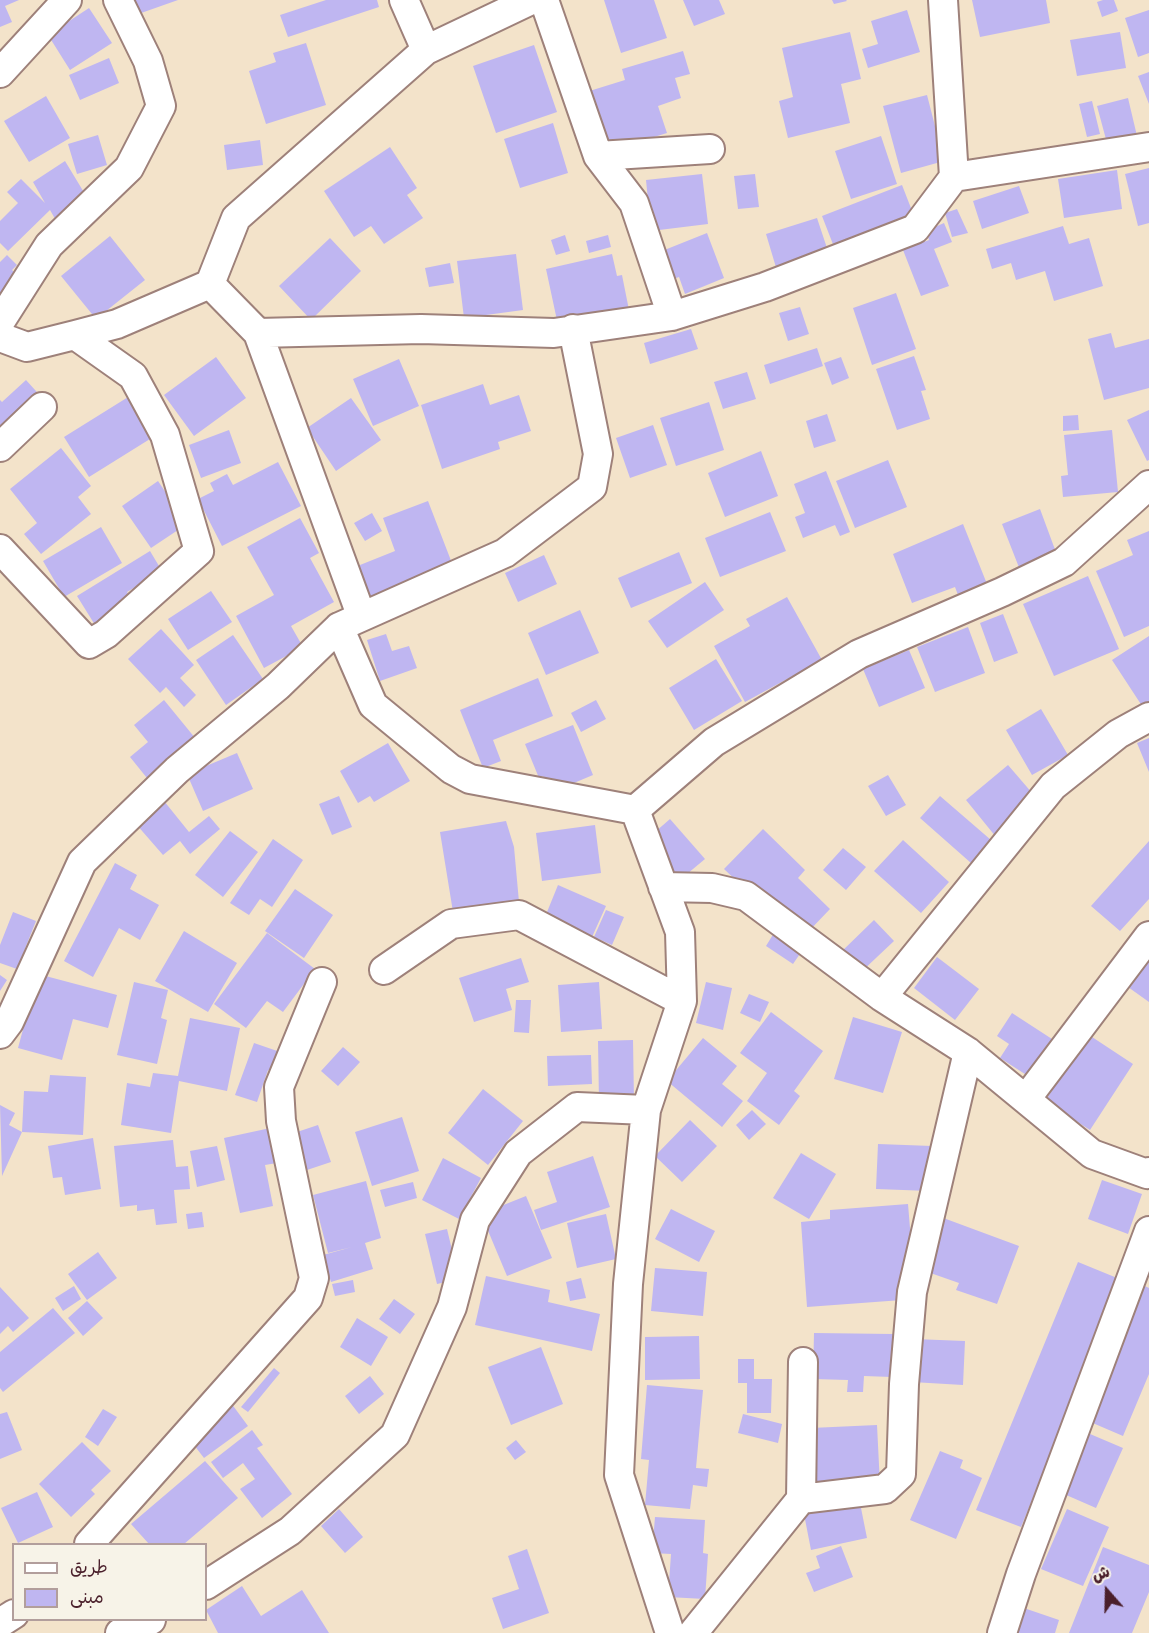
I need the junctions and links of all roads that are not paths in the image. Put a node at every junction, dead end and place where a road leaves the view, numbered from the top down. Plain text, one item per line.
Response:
1 (67, 0) edge
2 (118, 0) edge
3 (404, 0) edge
4 (531, 0) edge
5 (544, 0) edge
6 (944, 0) edge
7 (426, 50) junction
8 (0, 73) edge
9 (1149, 147) edge
10 (710, 149) dead end
11 (598, 156) junction
12 (954, 177) junction
13 (210, 284) junction
14 (672, 316) junction
15 (0, 322) edge
16 (573, 329) junction
17 (258, 333) junction
18 (75, 335) junction
19 (0, 337) edge
20 (42, 407) dead end
21 (0, 447) edge
22 (1149, 485) edge
23 (0, 549) edge
24 (350, 621) junction
25 (1149, 717) edge
26 (635, 810) junction
27 (663, 887) junction
28 (1149, 936) edge
29 (384, 970) dead end
30 (322, 981) dead end
31 (882, 997) junction
32 (682, 1001) junction
33 (0, 1034) edge
34 (968, 1052) junction
35 (1026, 1099) junction
36 (646, 1110) junction
37 (1148, 1174) edge
38 (1149, 1231) edge
39 (803, 1362) dead end
40 (801, 1499) junction
41 (91, 1543) edge
42 (207, 1584) edge
43 (149, 1621) edge
44 (120, 1633) edge
45 (670, 1633) edge
46 (693, 1633) edge
47 (1002, 1633) edge

1 - 8 street
2 - 15 street
3 - 7 street
4 - 7 street
5 - 11 street
6 - 12 street
7 - 13 street
9 - 12 street
10 - 11 street
11 - 14 street
12 - 14 street
13 - 17 street
13 - 18 street
14 - 16 street
16 - 17 street
16 - 24 street
17 - 24 street
18 - 19 street
18 - 23 street
20 - 21 street
22 - 26 street
24 - 26 street
24 - 33 street
25 - 31 street
26 - 27 street
27 - 31 street
27 - 32 street
28 - 35 street
29 - 32 street
30 - 41 street
31 - 34 street
32 - 36 street
34 - 35 street
34 - 40 street
35 - 37 street
36 - 42 street
36 - 45 street
38 - 47 street
39 - 40 street
40 - 46 street
43 - 44 street

